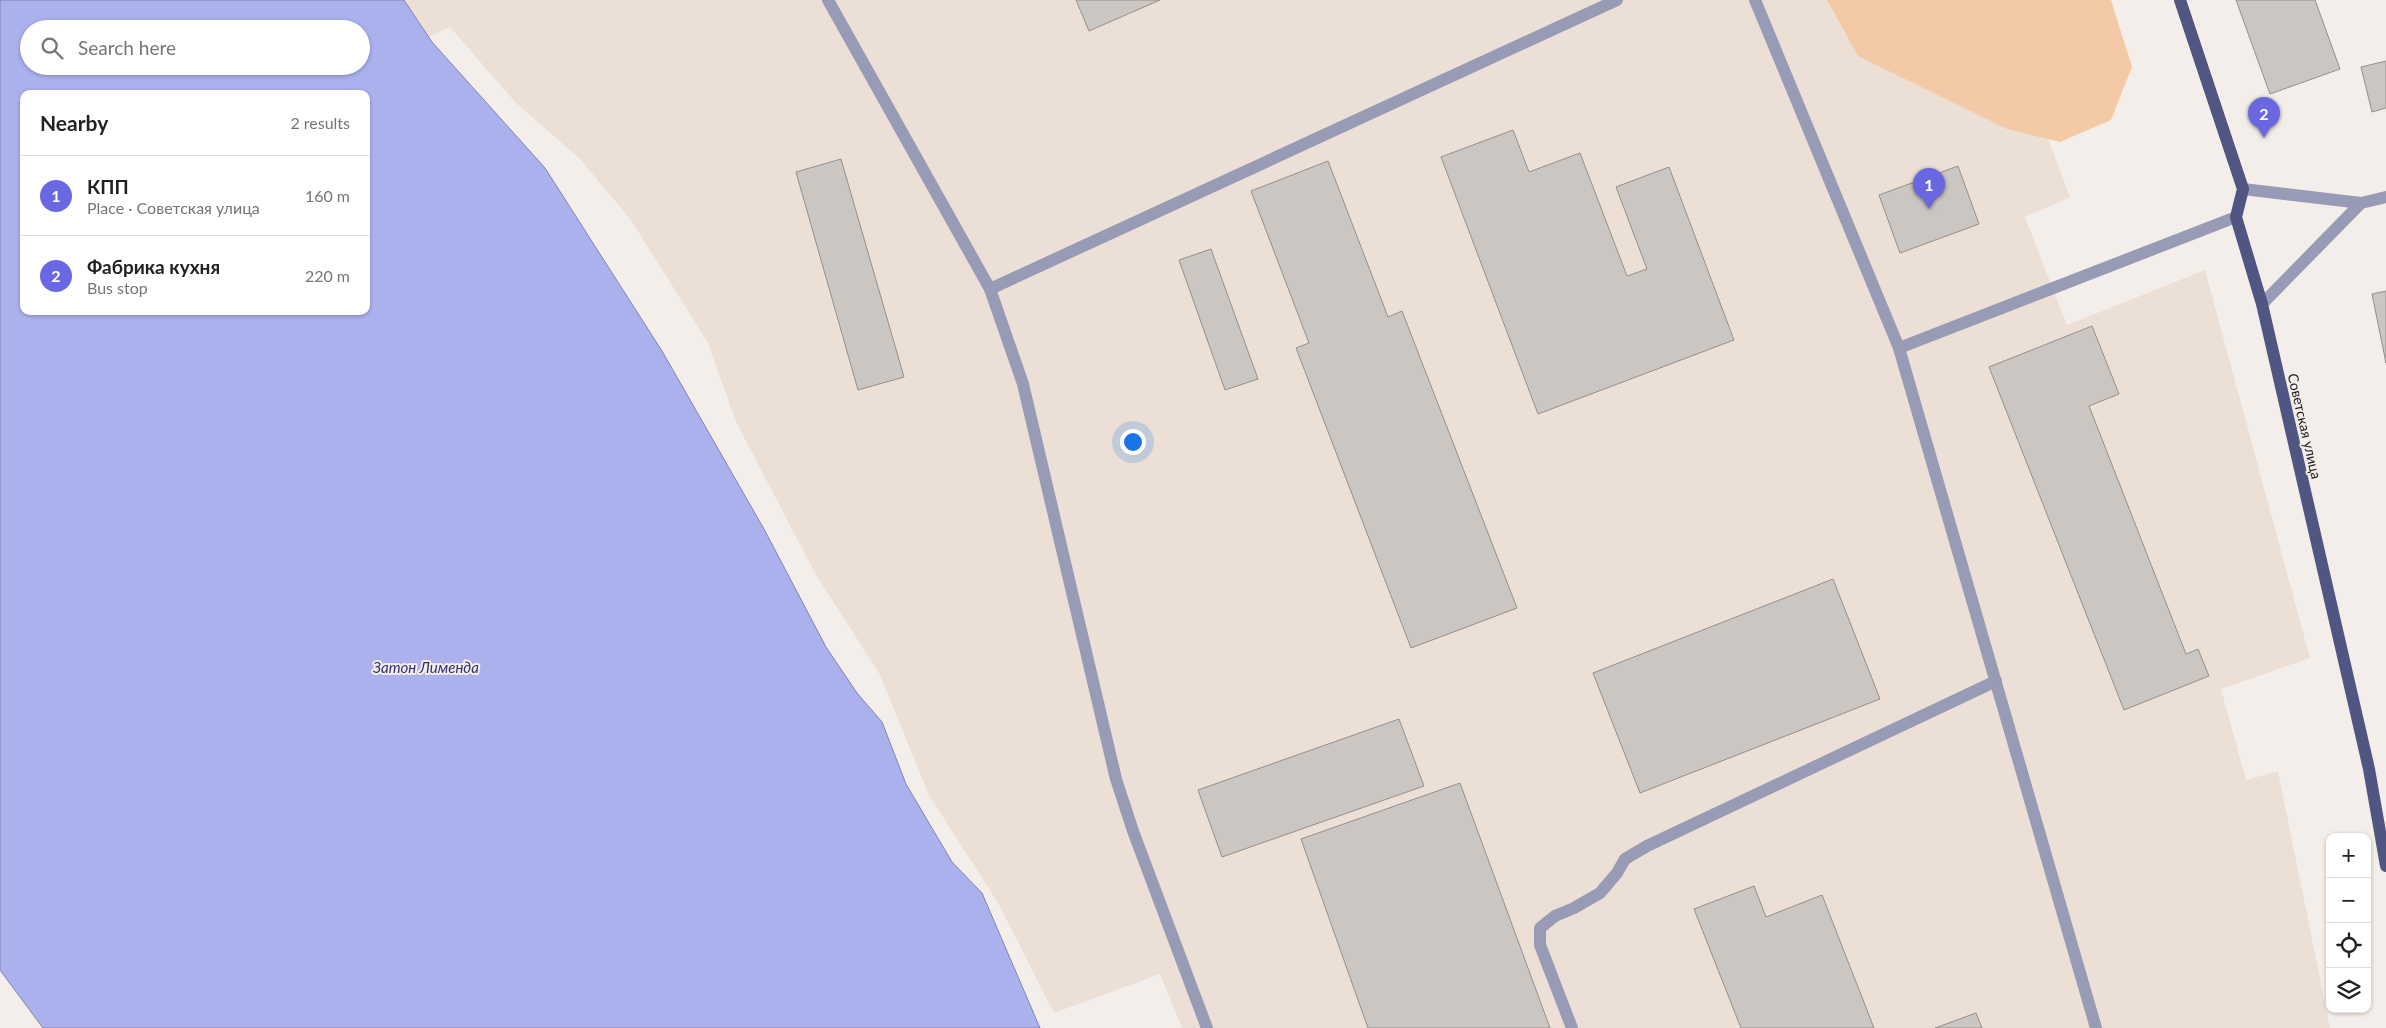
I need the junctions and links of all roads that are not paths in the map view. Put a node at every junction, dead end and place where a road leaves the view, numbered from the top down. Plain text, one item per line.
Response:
1 (828, 0) edge
2 (1617, 0) edge
3 (1755, 0) edge
4 (2180, 0) edge
5 (2243, 189) junction
6 (2386, 197) edge
7 (2361, 203) junction
8 (2236, 217) junction
9 (990, 288) junction
10 (2262, 304) junction
11 (1899, 348) junction
12 (1996, 681) junction
13 (2386, 866) edge
14 (1207, 1028) edge
15 (1572, 1028) edge
16 (2096, 1028) edge

1 - 9 street
2 - 9 street
3 - 11 street
4 - 5 main road
5 - 7 street
5 - 8 main road
6 - 7 street
7 - 10 street
8 - 10 main road, Советская улица
8 - 11 street
9 - 14 street
10 - 13 main road, Советская улица
11 - 12 street
12 - 15 street
12 - 16 street

